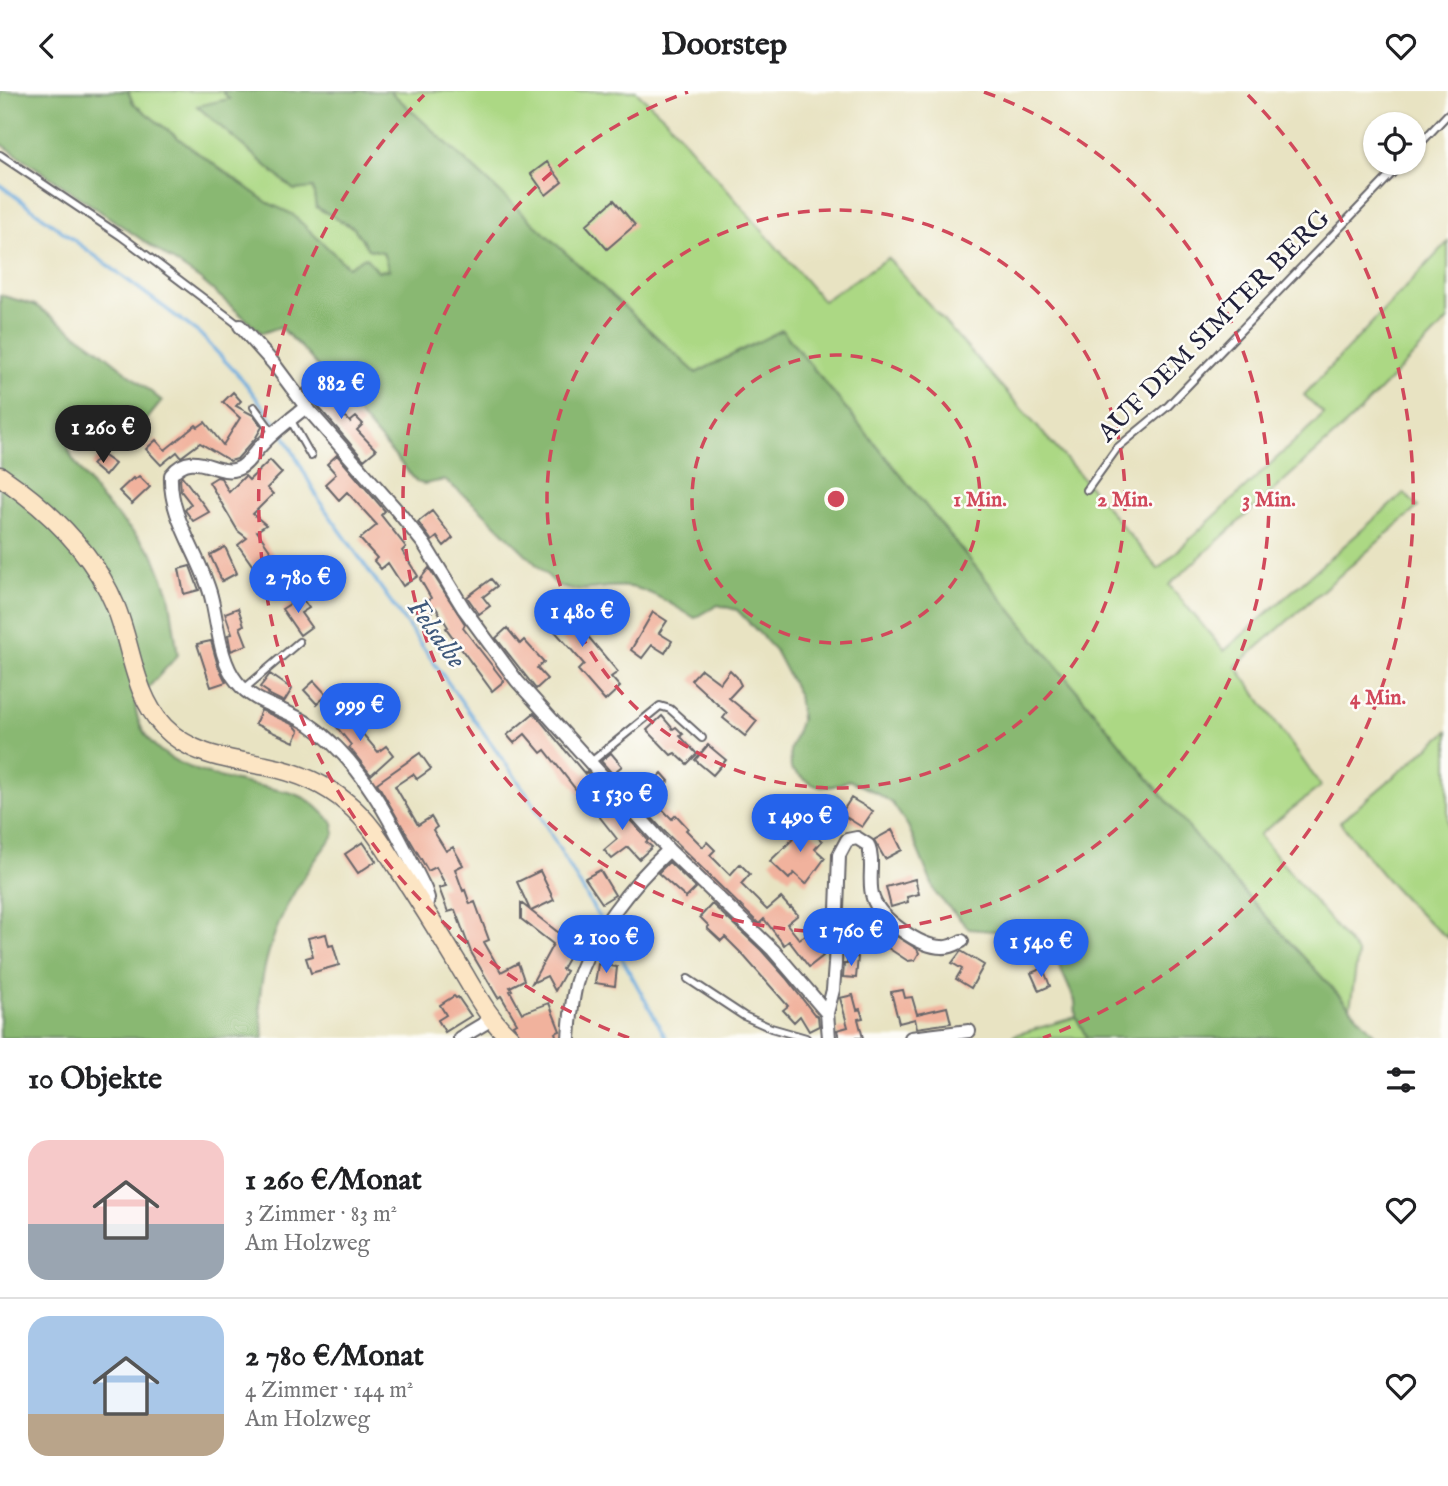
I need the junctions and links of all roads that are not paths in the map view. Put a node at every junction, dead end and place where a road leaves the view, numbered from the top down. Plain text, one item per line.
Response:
1 (1448, 114) edge
2 (1426, 137) edge
3 (0, 155) edge
4 (1390, 175) edge
5 (240, 326) joint
6 (254, 407) dead end
7 (306, 407) junction
8 (288, 421) junction
9 (274, 432) junction
10 (311, 456) dead end
11 (0, 476) edge
12 (1087, 490) dead end
13 (299, 642) dead end
14 (243, 689) junction
15 (702, 738) dead end
16 (590, 763) junction
17 (669, 850) junction
18 (425, 909) junction
19 (962, 941) dead end
20 (688, 979) dead end
21 (827, 1013) junction
22 (492, 1019) junction
23 (969, 1031) dead end
24 (460, 1038) edge
25 (510, 1038) edge
26 (569, 1038) edge
27 (806, 1038) edge
28 (830, 1038) edge
29 (911, 1038) edge

1 - 2 lane
3 - 5 lane
4 - 12 lane, AUF DEM SIMTER BERG
5 - 7 street
6 - 9 lane
7 - 8 street
7 - 16 street
8 - 9 street
8 - 10 lane
9 - 14 street
11 - 18 main road
13 - 14 lane
14 - 18 street
15 - 16 lane
16 - 17 street
17 - 21 street
17 - 26 street
18 - 22 main road
19 - 21 street
20 - 27 lane
21 - 28 street
22 - 24 street
22 - 25 main road
23 - 29 street

